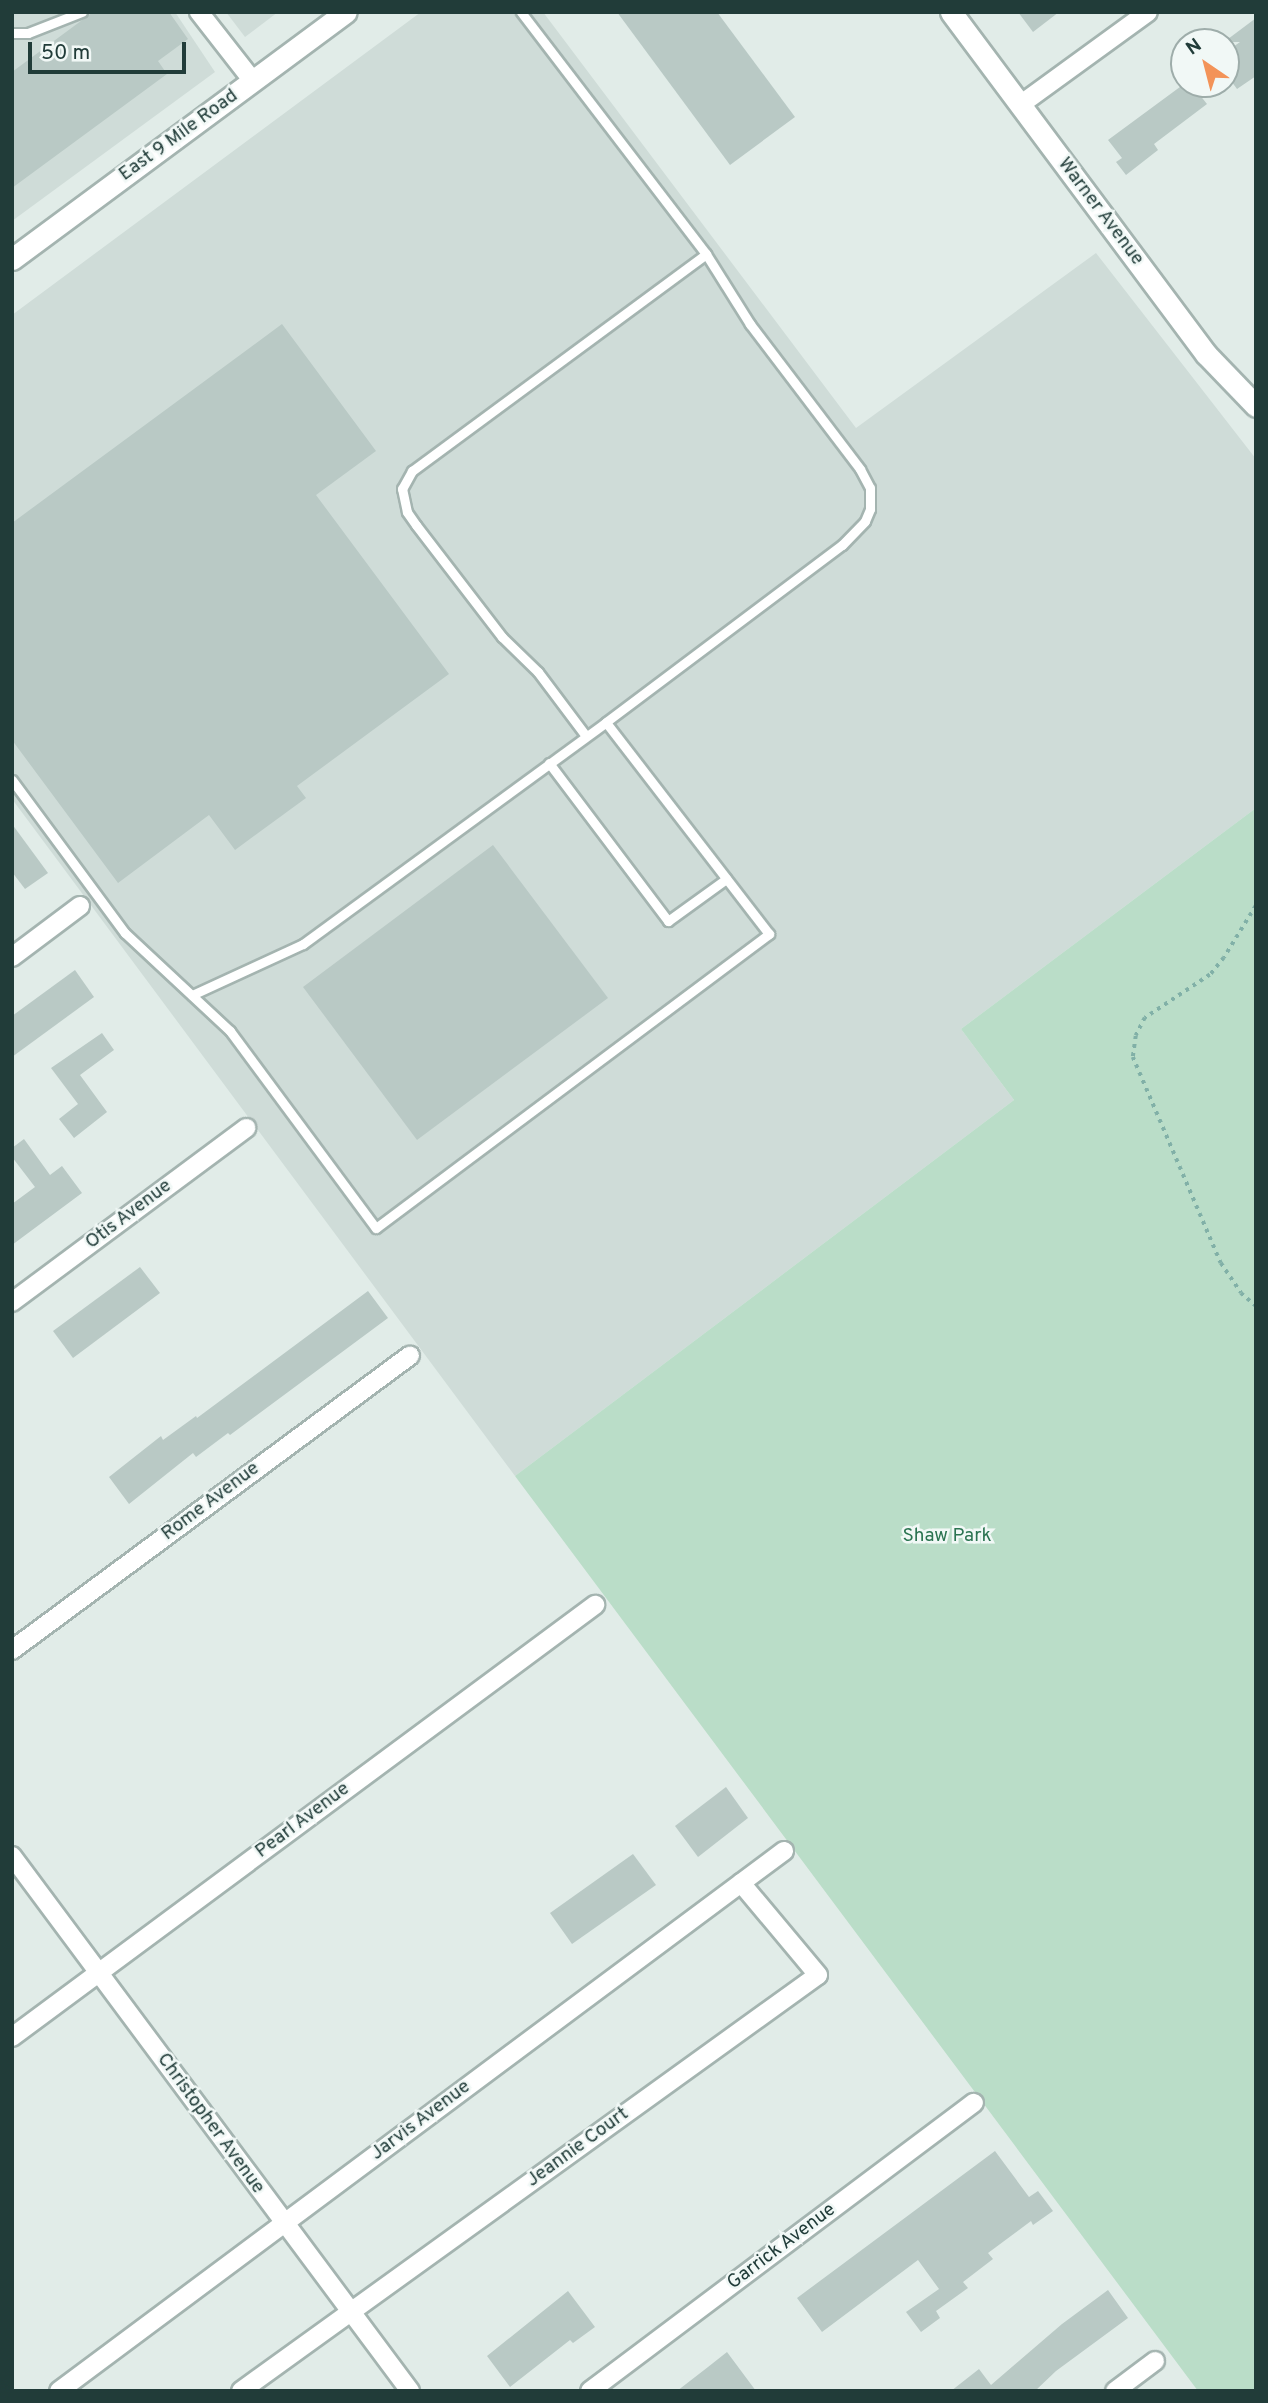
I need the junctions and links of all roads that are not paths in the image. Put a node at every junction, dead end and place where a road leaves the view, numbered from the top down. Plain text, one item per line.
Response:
1 (82, 12) edge
2 (199, 12) edge
3 (346, 12) edge
4 (521, 12) edge
5 (951, 12) edge
6 (1148, 12) edge
7 (12, 33) edge
8 (253, 81) junction
9 (1020, 105) junction
10 (706, 254) junction
11 (12, 259) edge
12 (1256, 406) edge
13 (606, 722) junction
14 (586, 736) junction
15 (549, 763) junction
16 (12, 780) edge
17 (726, 878) junction
18 (80, 906) dead end
19 (12, 957) edge
20 (192, 995) junction
21 (246, 1128) dead end
22 (12, 1302) edge
23 (410, 1355) dead end
24 (595, 1605) dead end
25 (12, 1650) edge
26 (784, 1851) dead end
27 (12, 1856) edge
28 (741, 1882) junction
29 (99, 1972) junction
30 (12, 2036) edge
31 (974, 2103) dead end
32 (284, 2223) junction
33 (351, 2312) junction
34 (1154, 2361) dead end
35 (59, 2391) edge
36 (240, 2391) edge
37 (410, 2391) edge
38 (590, 2391) edge
39 (1115, 2391) edge

1 - 7 lane
2 - 8 street
3 - 8 street, East 9 Mile Road
4 - 10 lane
5 - 9 street, Warner Avenue
6 - 9 street
8 - 11 street, East 9 Mile Road
9 - 12 street, Warner Avenue
10 - 13 lane
10 - 14 lane
13 - 14 lane
13 - 17 lane
14 - 15 lane
15 - 17 lane
15 - 20 lane
16 - 20 lane
17 - 20 lane
18 - 19 street
21 - 22 street, Otis Avenue
23 - 25 street, Rome Avenue
24 - 29 street, Pearl Avenue
26 - 28 street, Jarvis Avenue
27 - 29 street, Christopher Avenue
28 - 32 street, Jarvis Avenue
28 - 33 street, Jeannie Court
29 - 30 street, Pearl Avenue
29 - 32 street, Christopher Avenue
31 - 38 street, Garrick Avenue
32 - 33 street, Christopher Avenue
32 - 35 street, Jarvis Avenue
33 - 36 street, Jeannie Court
33 - 37 street, Christopher Avenue
34 - 39 street

